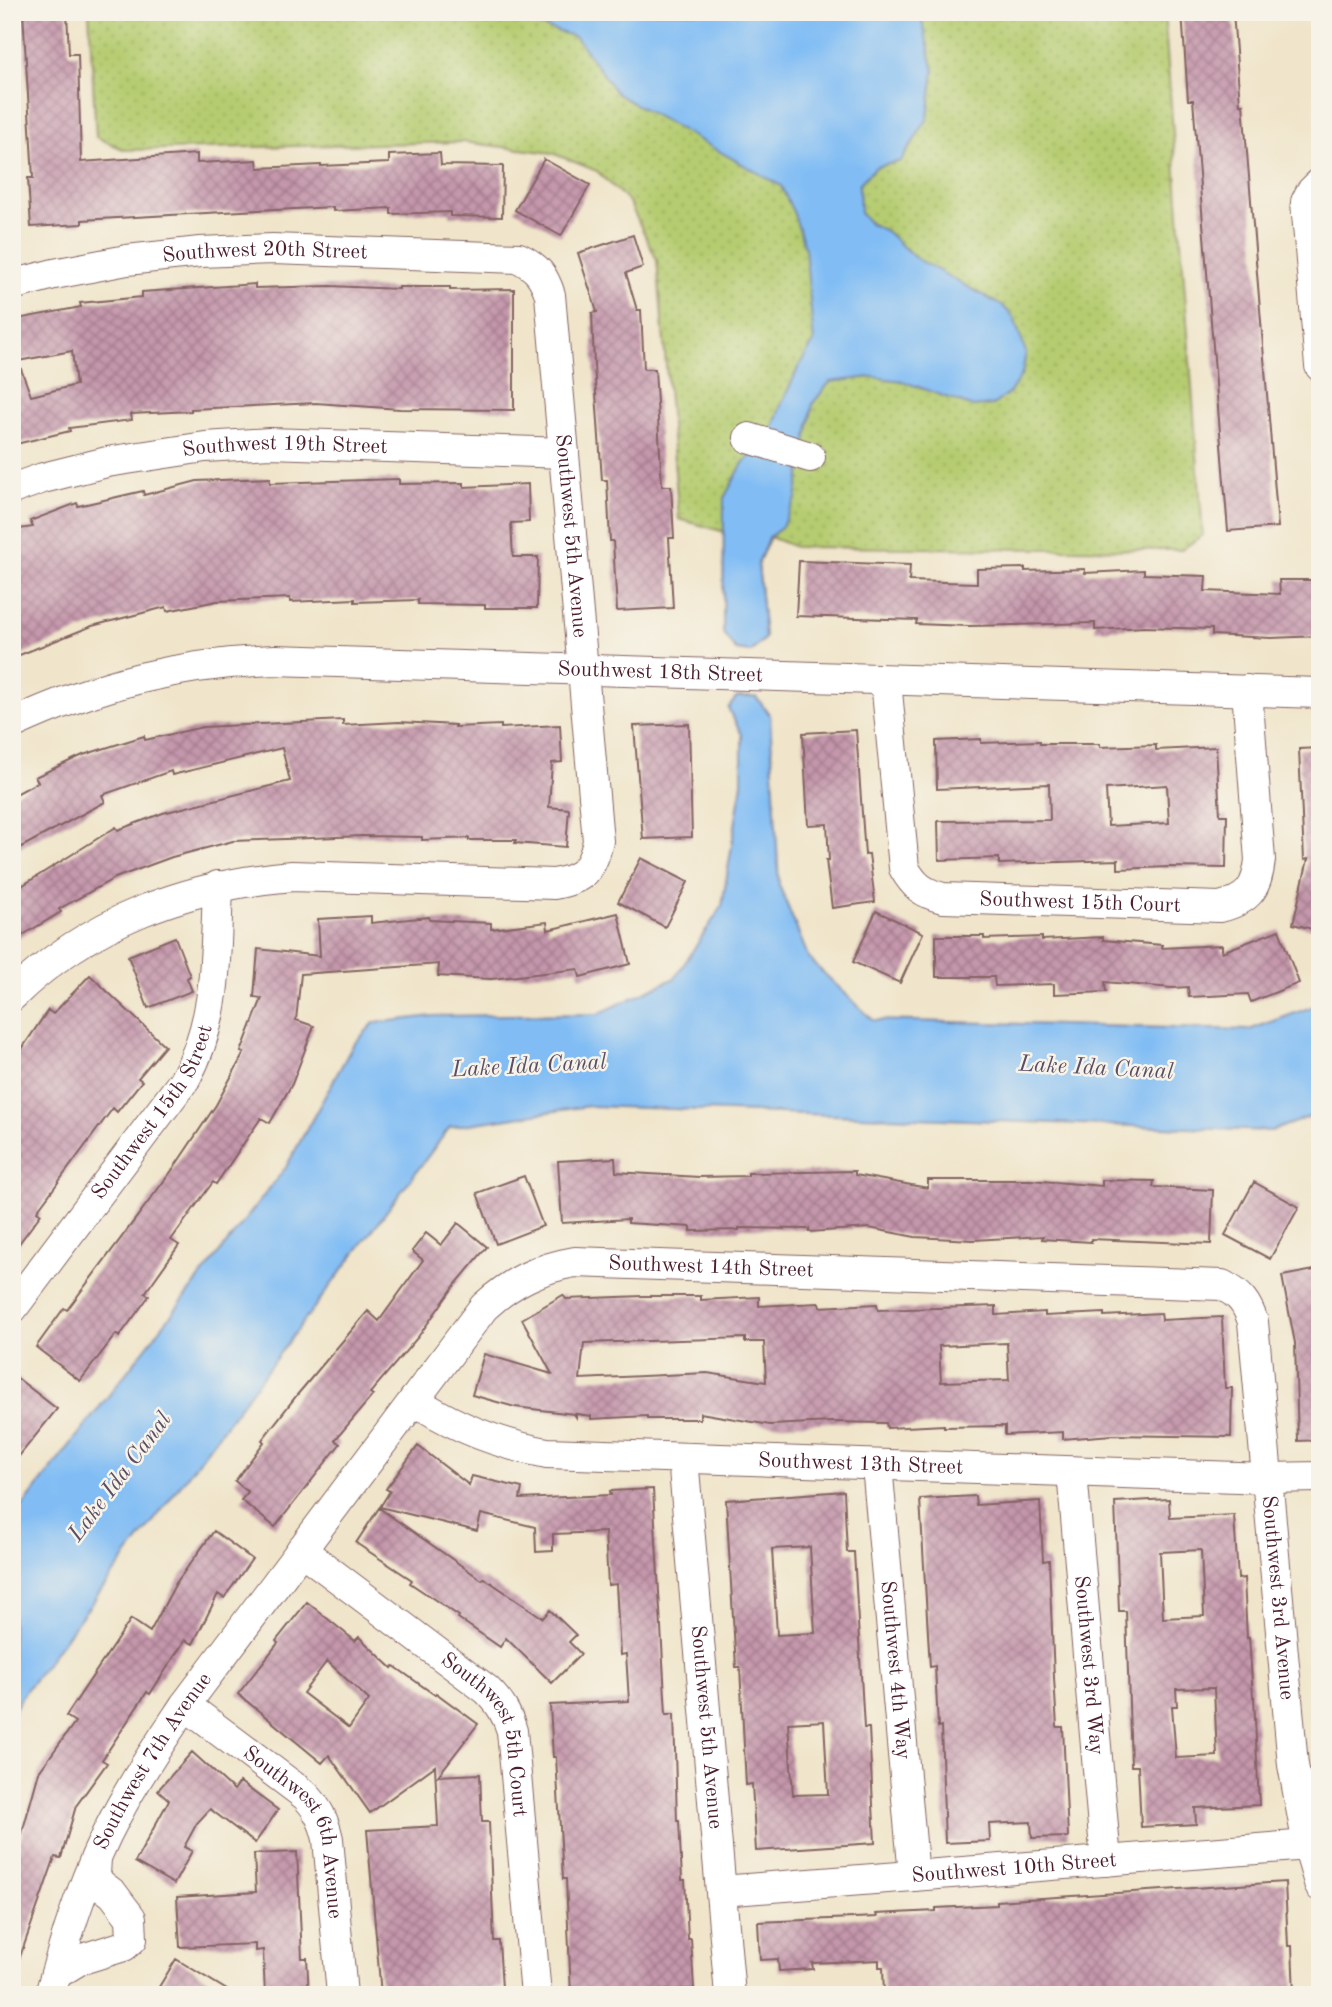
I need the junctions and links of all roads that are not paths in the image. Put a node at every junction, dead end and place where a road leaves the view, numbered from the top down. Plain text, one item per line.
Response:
1 (1320, 183) edge
2 (519, 258) joint
3 (12, 285) edge
4 (1320, 366) edge
5 (749, 438) dead end
6 (564, 453) junction
7 (810, 457) dead end
8 (12, 489) edge
9 (583, 670) junction
10 (886, 681) junction
11 (1248, 691) junction
12 (1320, 693) edge
13 (12, 724) edge
14 (218, 886) junction
15 (12, 996) edge
16 (1248, 1306) joint
17 (12, 1309) edge
18 (414, 1400) junction
19 (682, 1458) junction
20 (877, 1465) junction
21 (1072, 1472) junction
22 (1320, 1477) edge
23 (1266, 1478) junction
24 (301, 1550) junction
25 (185, 1705) junction
26 (1308, 1845) junction
27 (96, 1858) junction
28 (1106, 1861) junction
29 (914, 1876) junction
30 (1320, 1886) edge
31 (721, 1891) junction
32 (53, 1984) edge
33 (342, 1995) edge
34 (536, 1995) edge
35 (730, 1995) edge

1 - 4 street
2 - 3 street, Southwest 20th Street
2 - 6 street, Southwest 5th Avenue
5 - 7 street
6 - 8 street, Southwest 19th Street
6 - 9 street, Southwest 5th Avenue
9 - 10 street, Southwest 18th Street
9 - 13 street, Southwest 18th Street
9 - 14 street, Southwest 5th Avenue
10 - 11 street, Southwest 18th Street
10 - 11 street, Southwest 15th Court
11 - 12 street, Southwest 18th Street
14 - 15 street, Southwest 5th Avenue
14 - 17 street, Southwest 15th Street
16 - 18 street, Southwest 14th Street
16 - 23 street, Southwest 3rd Avenue
18 - 19 street, Southwest 13th Street
18 - 24 street, Southwest 14th Street
19 - 20 street, Southwest 13th Street
19 - 31 street, Southwest 5th Avenue
20 - 21 street, Southwest 13th Street
20 - 29 street, Southwest 4th Way
21 - 23 street, Southwest 13th Street
21 - 28 street, Southwest 3rd Way
22 - 23 street, Southwest 13th Street
23 - 26 street, Southwest 3rd Avenue
24 - 25 street, Southwest 7th Avenue
24 - 34 street, Southwest 5th Court
25 - 27 street, Southwest 7th Avenue
25 - 33 street, Southwest 6th Avenue
26 - 28 street, Southwest 10th Street
26 - 30 street, Southwest 3rd Avenue
27 - 32 street, Southwest 7th Avenue
27 - 32 street
28 - 29 street, Southwest 10th Street
29 - 31 street, Southwest 10th Street
31 - 35 street, Southwest 5th Avenue

